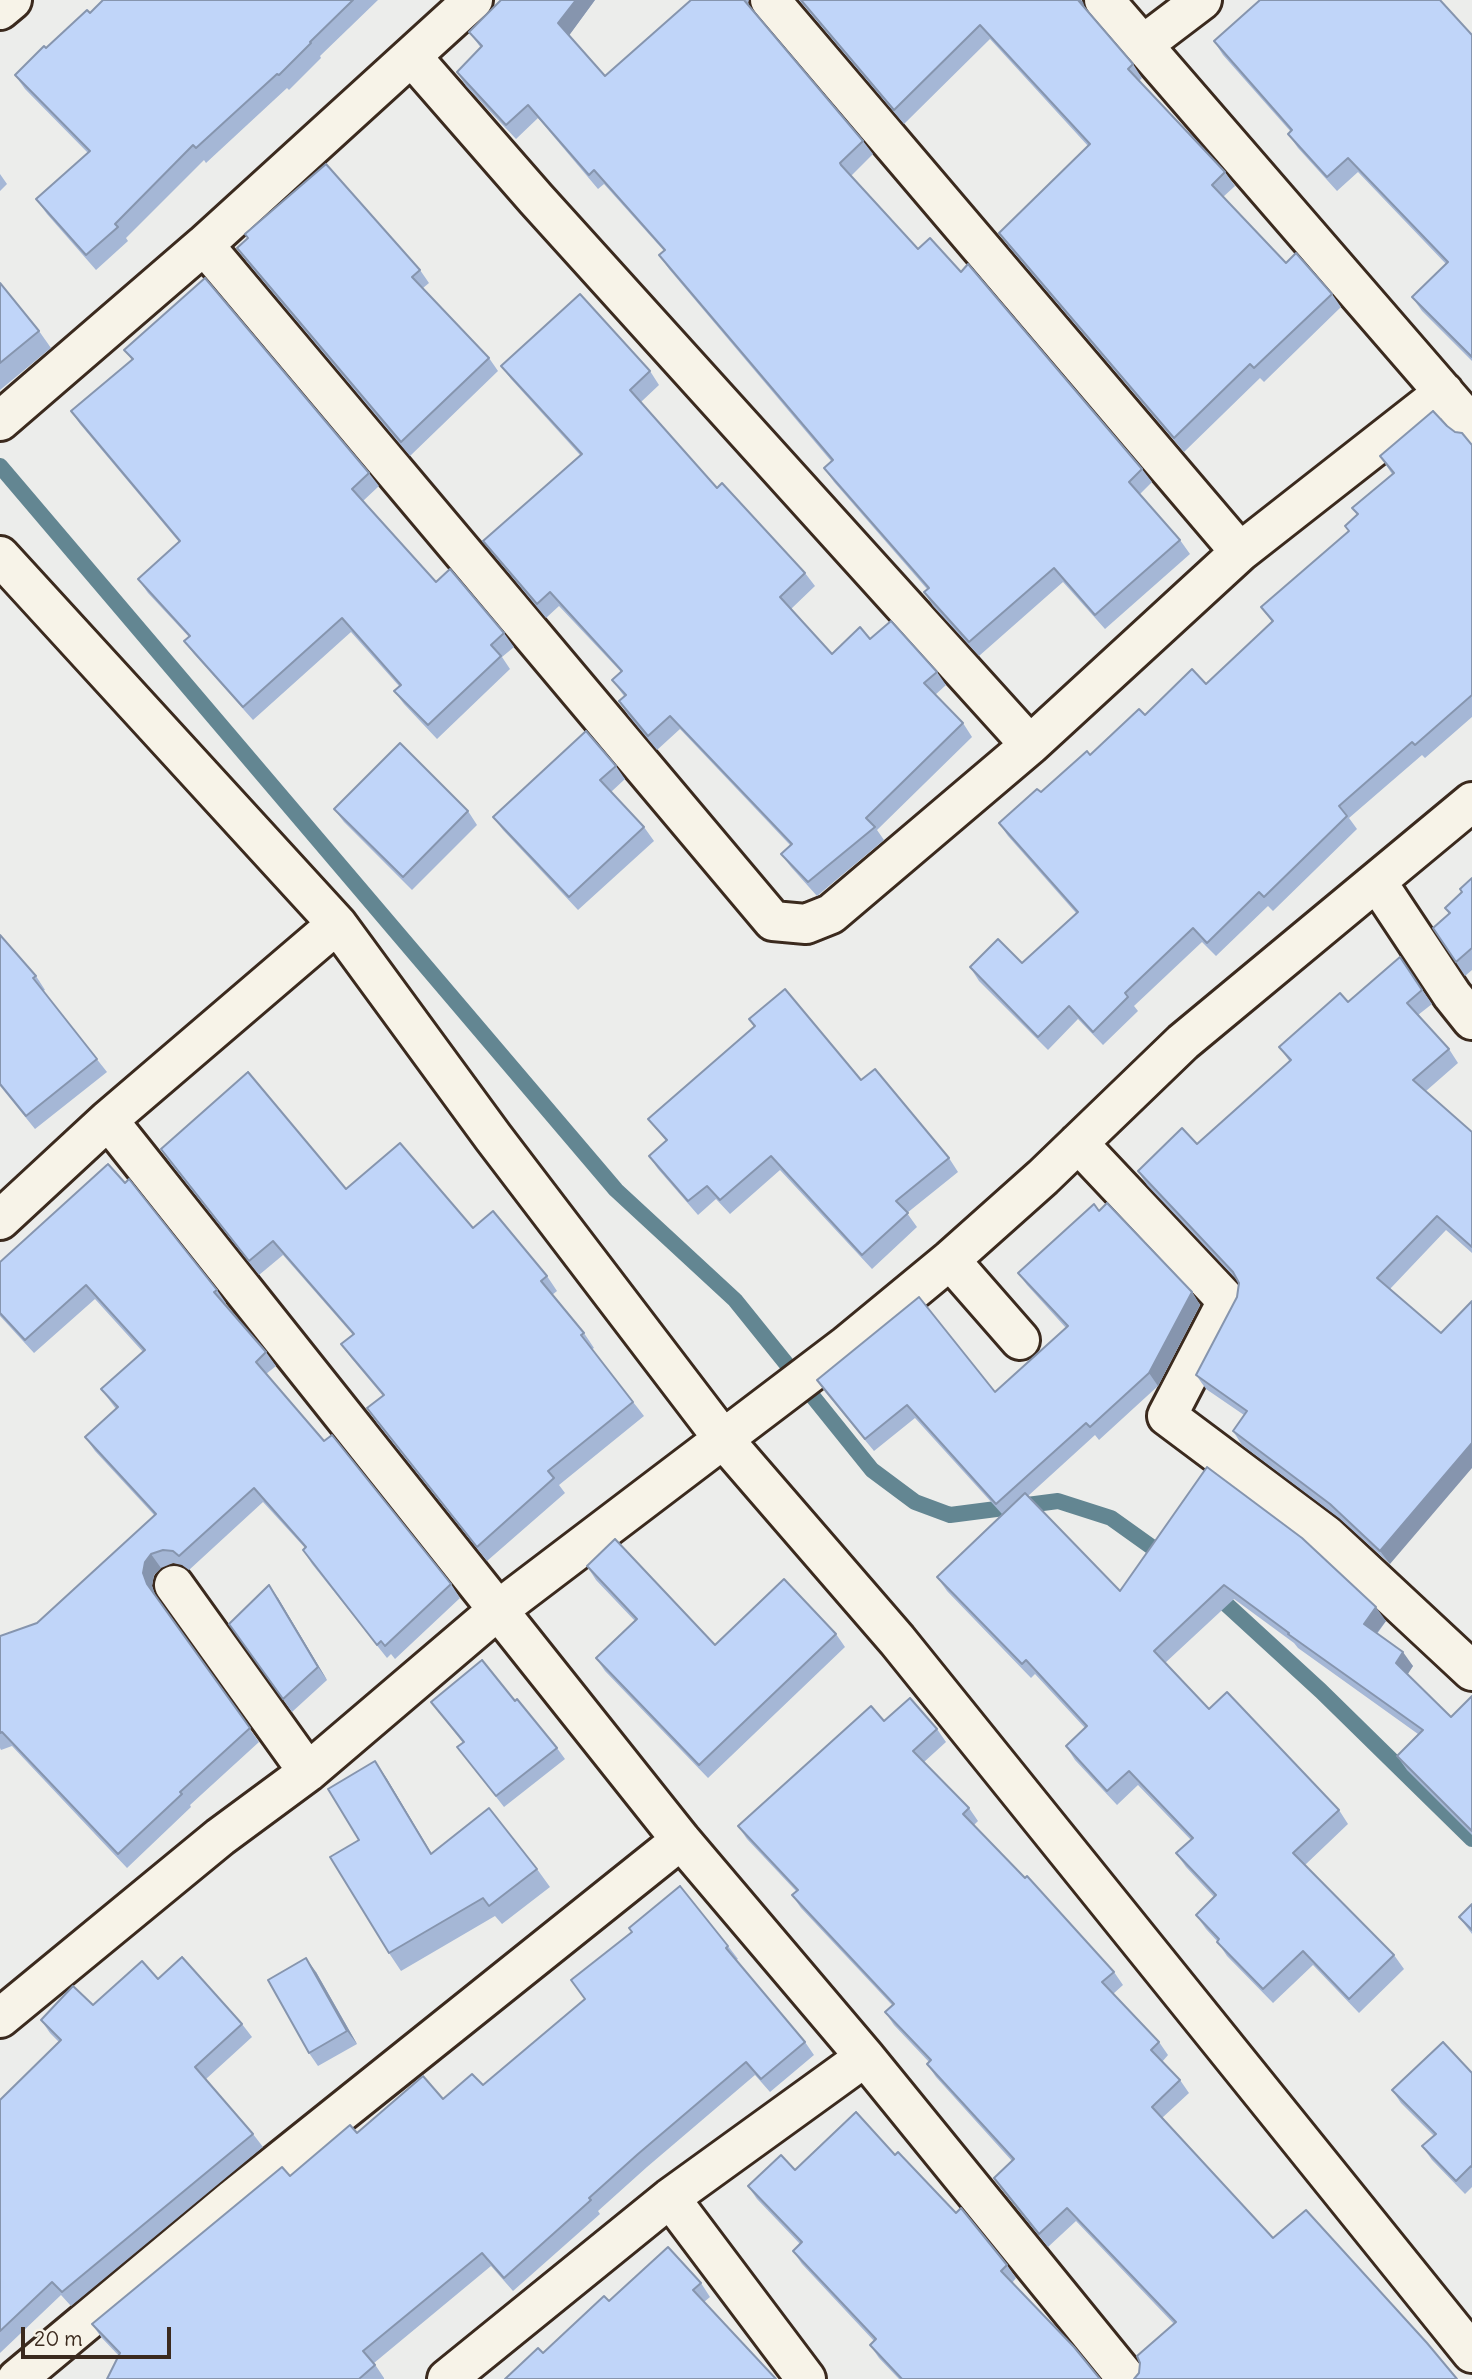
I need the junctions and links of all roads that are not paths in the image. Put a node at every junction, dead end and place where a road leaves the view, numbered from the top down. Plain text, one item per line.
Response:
1 (12, 0) edge
2 (473, 0) edge
3 (770, 0) edge
4 (1104, 0) edge
5 (1202, 0) edge
6 (0, 10) edge
7 (1144, 44) junction
8 (412, 57) junction
9 (204, 245) junction
10 (1444, 392) junction
11 (0, 421) edge
12 (1472, 425) edge
13 (1240, 552) junction
14 (0, 556) edge
15 (1030, 745) junction
16 (1472, 802) edge
17 (1377, 882) junction
18 (337, 924) junction
19 (1472, 1020) edge
20 (108, 1120) junction
21 (1078, 1143) junction
22 (1, 1217) edge
23 (950, 1259) junction
24 (1020, 1340) dead end
25 (724, 1440) junction
26 (174, 1585) dead end
27 (498, 1609) junction
28 (1472, 1671) edge
29 (308, 1772) junction
30 (681, 1840) junction
31 (0, 2018) edge
32 (865, 2057) junction
33 (670, 2198) junction
34 (1472, 2353) edge
35 (17, 2379) edge
36 (447, 2379) edge
37 (806, 2379) edge
38 (1127, 2379) edge

1 - 6 street
2 - 8 street
3 - 13 street
4 - 7 street
5 - 7 street
7 - 10 street
8 - 9 street
8 - 15 street
9 - 11 street
9 - 15 street
10 - 12 street
10 - 13 street
13 - 15 street
14 - 18 street
16 - 17 street
17 - 19 street
17 - 21 street
18 - 20 street
18 - 25 street
20 - 22 street
20 - 27 street
21 - 23 street
21 - 28 street
23 - 24 street
23 - 25 street
25 - 27 street
25 - 34 street
26 - 29 street
27 - 29 street
27 - 30 street
29 - 31 street
30 - 32 street
30 - 35 street
32 - 33 street
32 - 38 street
33 - 36 street
33 - 37 street

